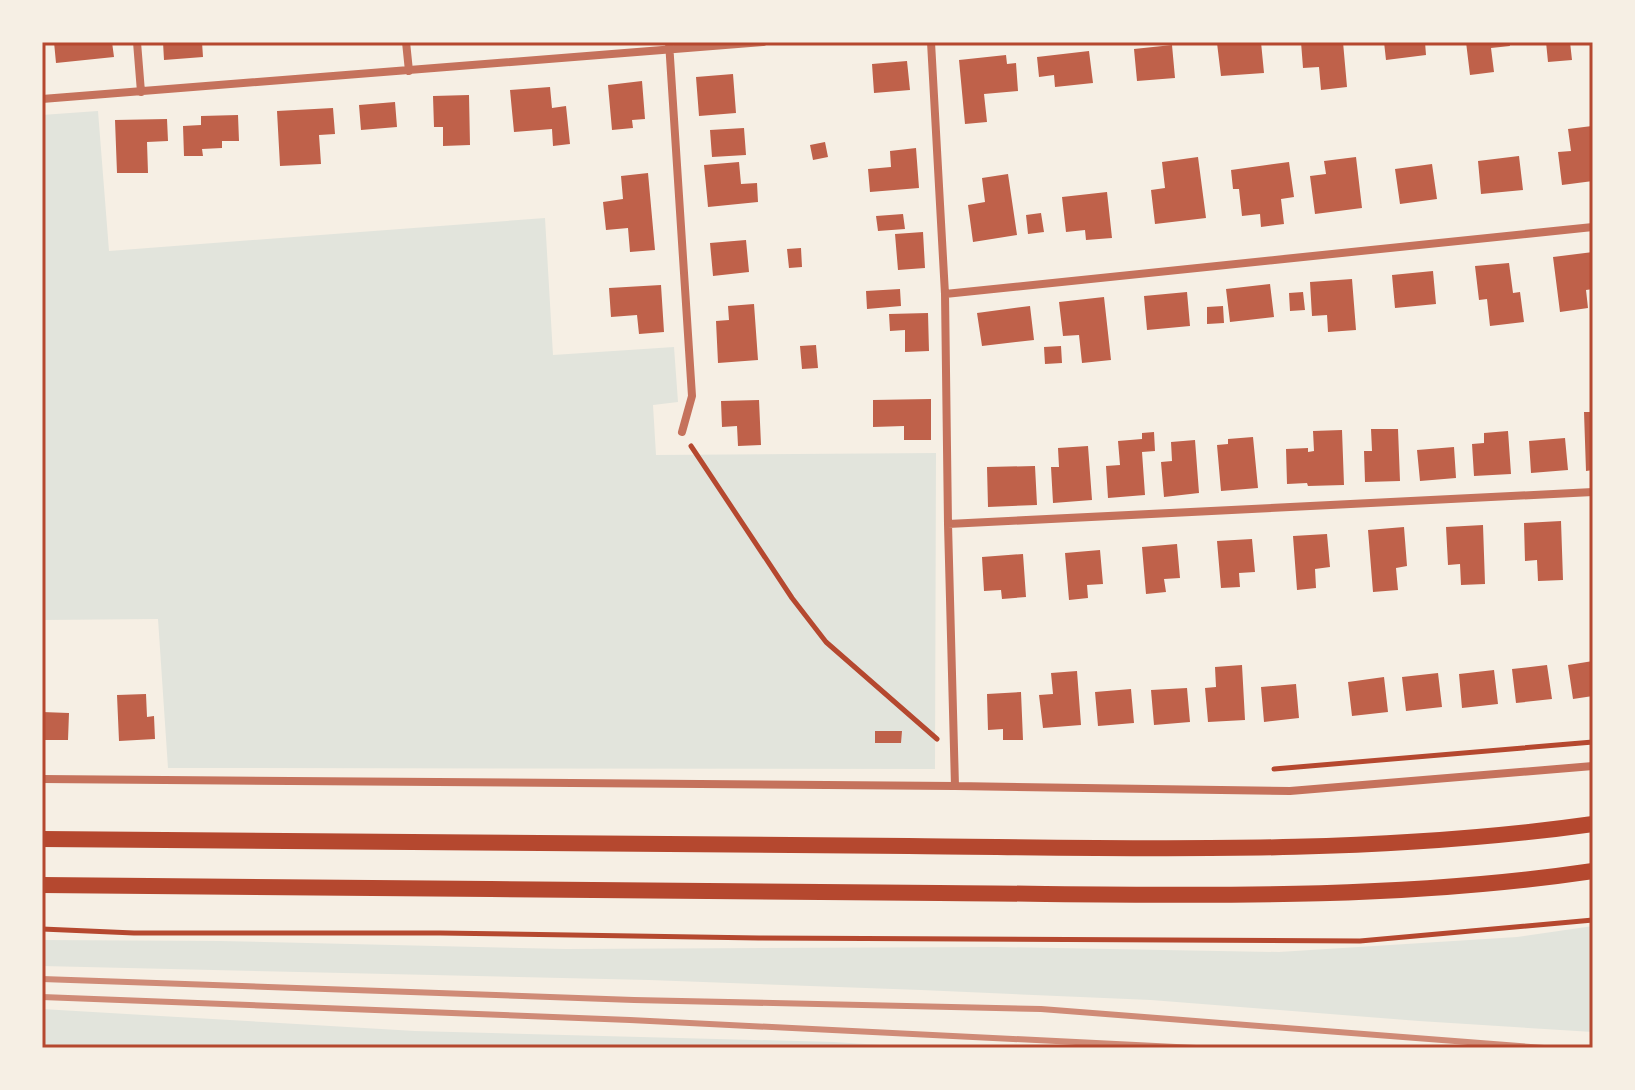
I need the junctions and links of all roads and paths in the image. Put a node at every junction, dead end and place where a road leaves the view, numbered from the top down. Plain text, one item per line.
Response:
1 (137, 42) edge
2 (406, 42) edge
3 (763, 42) edge
4 (931, 42) edge
5 (670, 46) edge
6 (409, 71) junction
7 (141, 92) junction
8 (42, 99) edge
9 (1593, 227) edge
10 (945, 294) junction
11 (682, 432) joint
12 (1593, 492) edge
13 (948, 524) junction
14 (1593, 742) edge
15 (954, 753) junction
16 (1593, 766) edge
17 (1268, 770) dead end
18 (42, 779) edge
19 (955, 786) junction
20 (1593, 824) edge
21 (42, 839) edge
22 (1593, 871) edge
23 (42, 885) edge
24 (1593, 920) edge
25 (42, 929) edge

1 - 7 street
2 - 6 street
3 - 5 street
4 - 10 street
5 - 6 street
5 - 11 street
6 - 7 street
7 - 8 street
9 - 10 street
10 - 13 street
11 - 15 path
12 - 13 street
13 - 15 street
14 - 17 path
15 - 19 street
16 - 19 street
18 - 19 street
20 - 21 main road
22 - 23 main road
24 - 25 path

